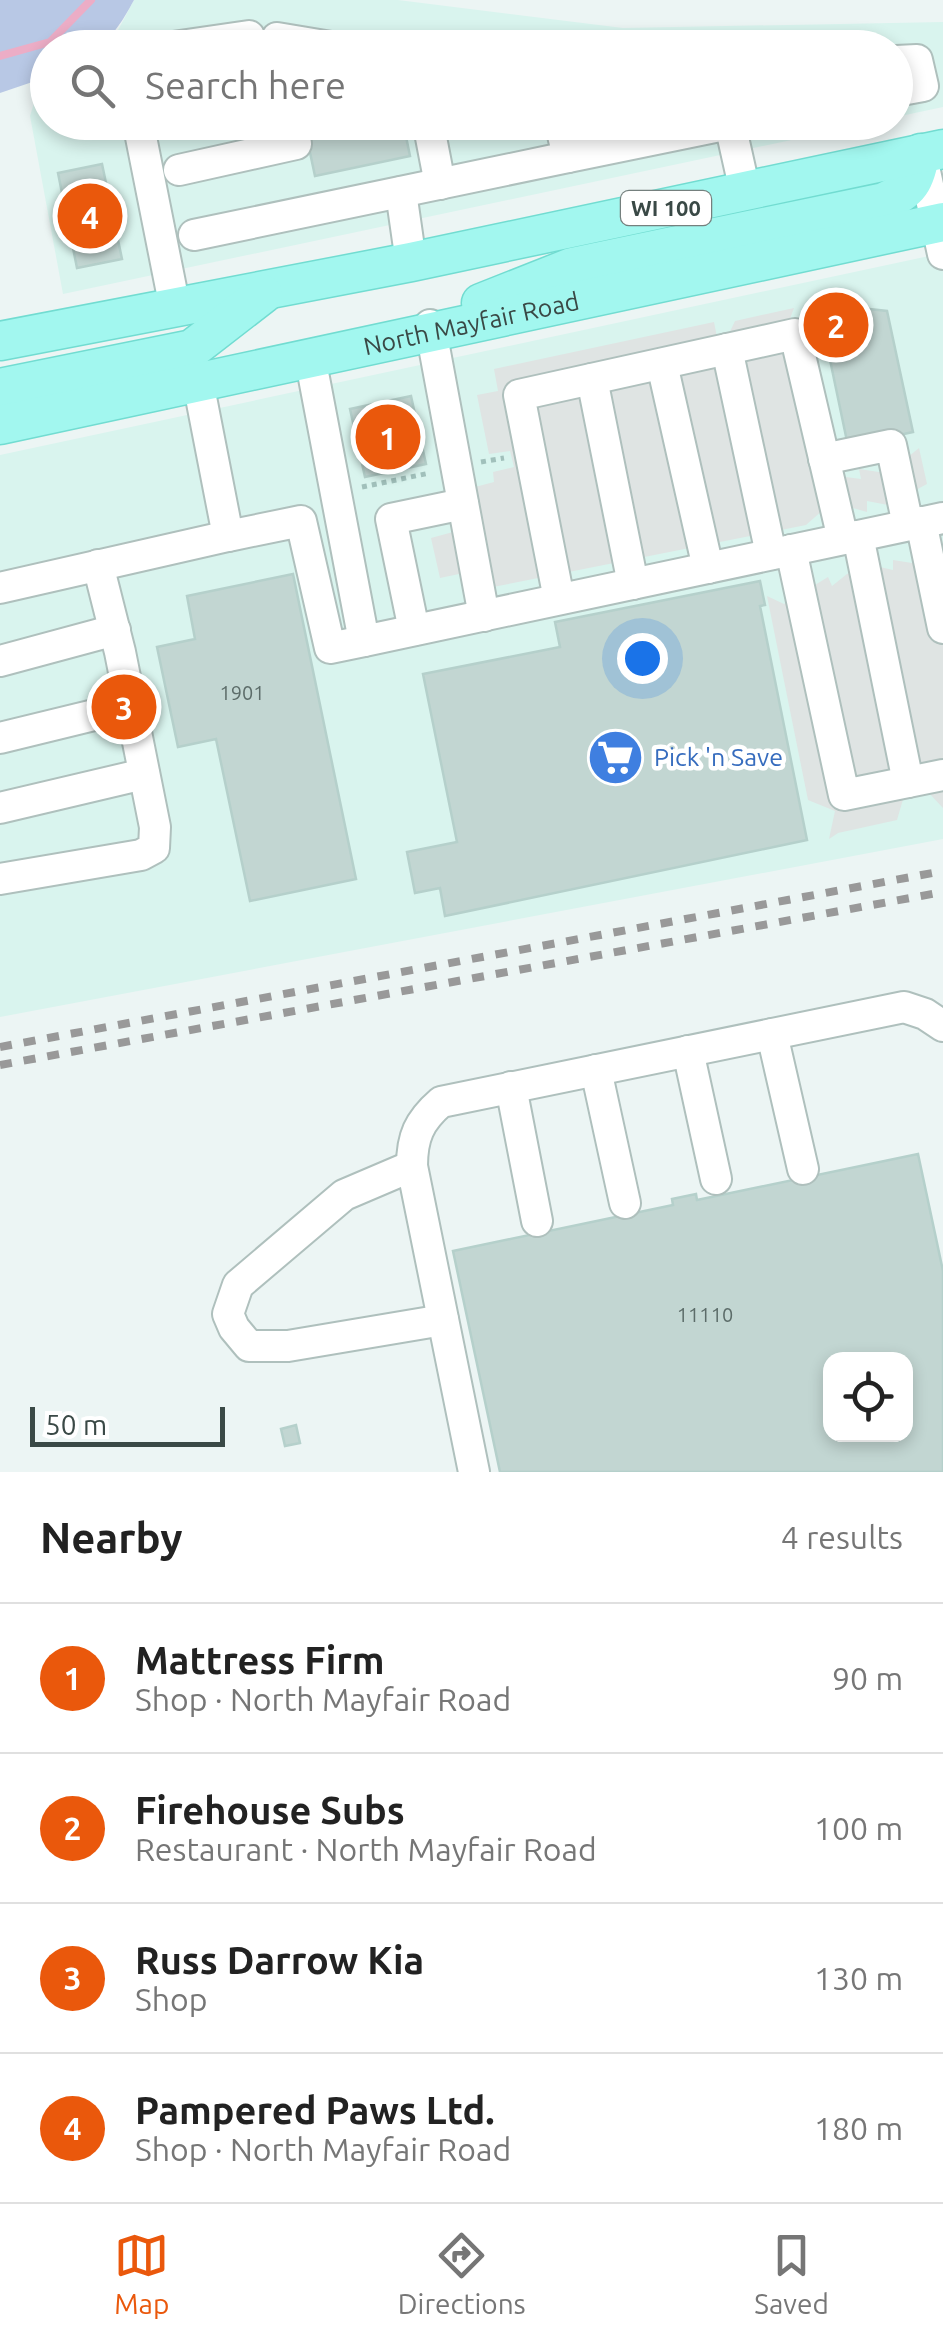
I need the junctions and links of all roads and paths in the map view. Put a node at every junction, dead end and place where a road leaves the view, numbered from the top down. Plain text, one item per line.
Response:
1 (913, 60) edge
2 (913, 88) edge
3 (142, 140) edge
4 (295, 140) edge
5 (431, 140) edge
6 (564, 140) edge
7 (652, 140) edge
8 (738, 140) edge
9 (932, 151) edge
10 (568, 157) junction
11 (179, 170) dead end
12 (440, 184) junction
13 (745, 191) junction
14 (401, 192) junction
15 (942, 227) edge
16 (194, 235) dead end
17 (412, 262) junction
18 (269, 289) junction
19 (175, 308) junction
20 (423, 330) junction
21 (0, 341) edge
22 (728, 349) junction
23 (310, 357) junction
24 (662, 364) junction
25 (592, 379) junction
26 (198, 382) junction
27 (0, 388) edge
28 (0, 425) edge
29 (824, 459) junction
30 (433, 472) dead end
31 (354, 488) dead end
32 (463, 504) junction
33 (924, 522) edge
34 (228, 536) junction
35 (851, 537) junction
36 (780, 552) junction
37 (98, 566) junction
38 (708, 568) junction
39 (633, 584) junction
40 (0, 588) edge
41 (559, 599) junction
42 (484, 616) junction
43 (943, 628) edge
44 (115, 630) junction
45 (414, 630) junction
46 (364, 641) junction
47 (0, 661) edge
48 (131, 706) junction
49 (0, 738) edge
50 (144, 774) junction
51 (943, 775) edge
52 (908, 782) junction
53 (0, 808) edge
54 (0, 879) edge
55 (943, 1026) edge
56 (772, 1034) junction
57 (688, 1051) junction
58 (596, 1070) junction
59 (511, 1087) junction
60 (412, 1166) junction
61 (803, 1169) dead end
62 (716, 1179) dead end
63 (626, 1203) dead end
64 (536, 1221) dead end
65 (443, 1320) junction
66 (474, 1472) edge

1 - 2 street
3 - 19 street
4 - 11 street
5 - 12 street
6 - 10 street
7 - 10 street
8 - 13 street
9 - 13 main road, WI 100
9 - 15 street
9 - 20 main road
10 - 12 street
12 - 14 street
13 - 17 main road, WI 100
14 - 16 street
14 - 17 street
15 - 20 main road, North Mayfair Road
17 - 18 main road, WI 100
18 - 19 main road, WI 100
18 - 27 main road
19 - 21 main road, WI 100
20 - 23 main road, North Mayfair Road
20 - 32 street
22 - 24 street
22 - 29 street
22 - 36 street
23 - 26 main road, North Mayfair Road
23 - 46 street
24 - 25 street
24 - 38 street
25 - 39 street
25 - 41 street
26 - 28 main road, North Mayfair Road
26 - 34 street
29 - 33 street
29 - 35 street
30 - 31 path
32 - 42 street
32 - 45 street
33 - 35 street
33 - 43 street
34 - 37 street
34 - 46 street
35 - 36 street
35 - 52 street
36 - 38 street
36 - 52 street
37 - 40 street
37 - 44 street
38 - 39 street
39 - 41 street
41 - 42 street
42 - 45 street
44 - 47 street
44 - 48 street
45 - 46 street
48 - 49 street
48 - 50 street
50 - 53 street
50 - 54 street
51 - 52 street
55 - 56 street
56 - 57 street
56 - 61 street
57 - 58 street
57 - 62 street
58 - 59 street
58 - 63 street
59 - 60 street
59 - 64 street
60 - 65 street
60 - 65 street
65 - 66 street

